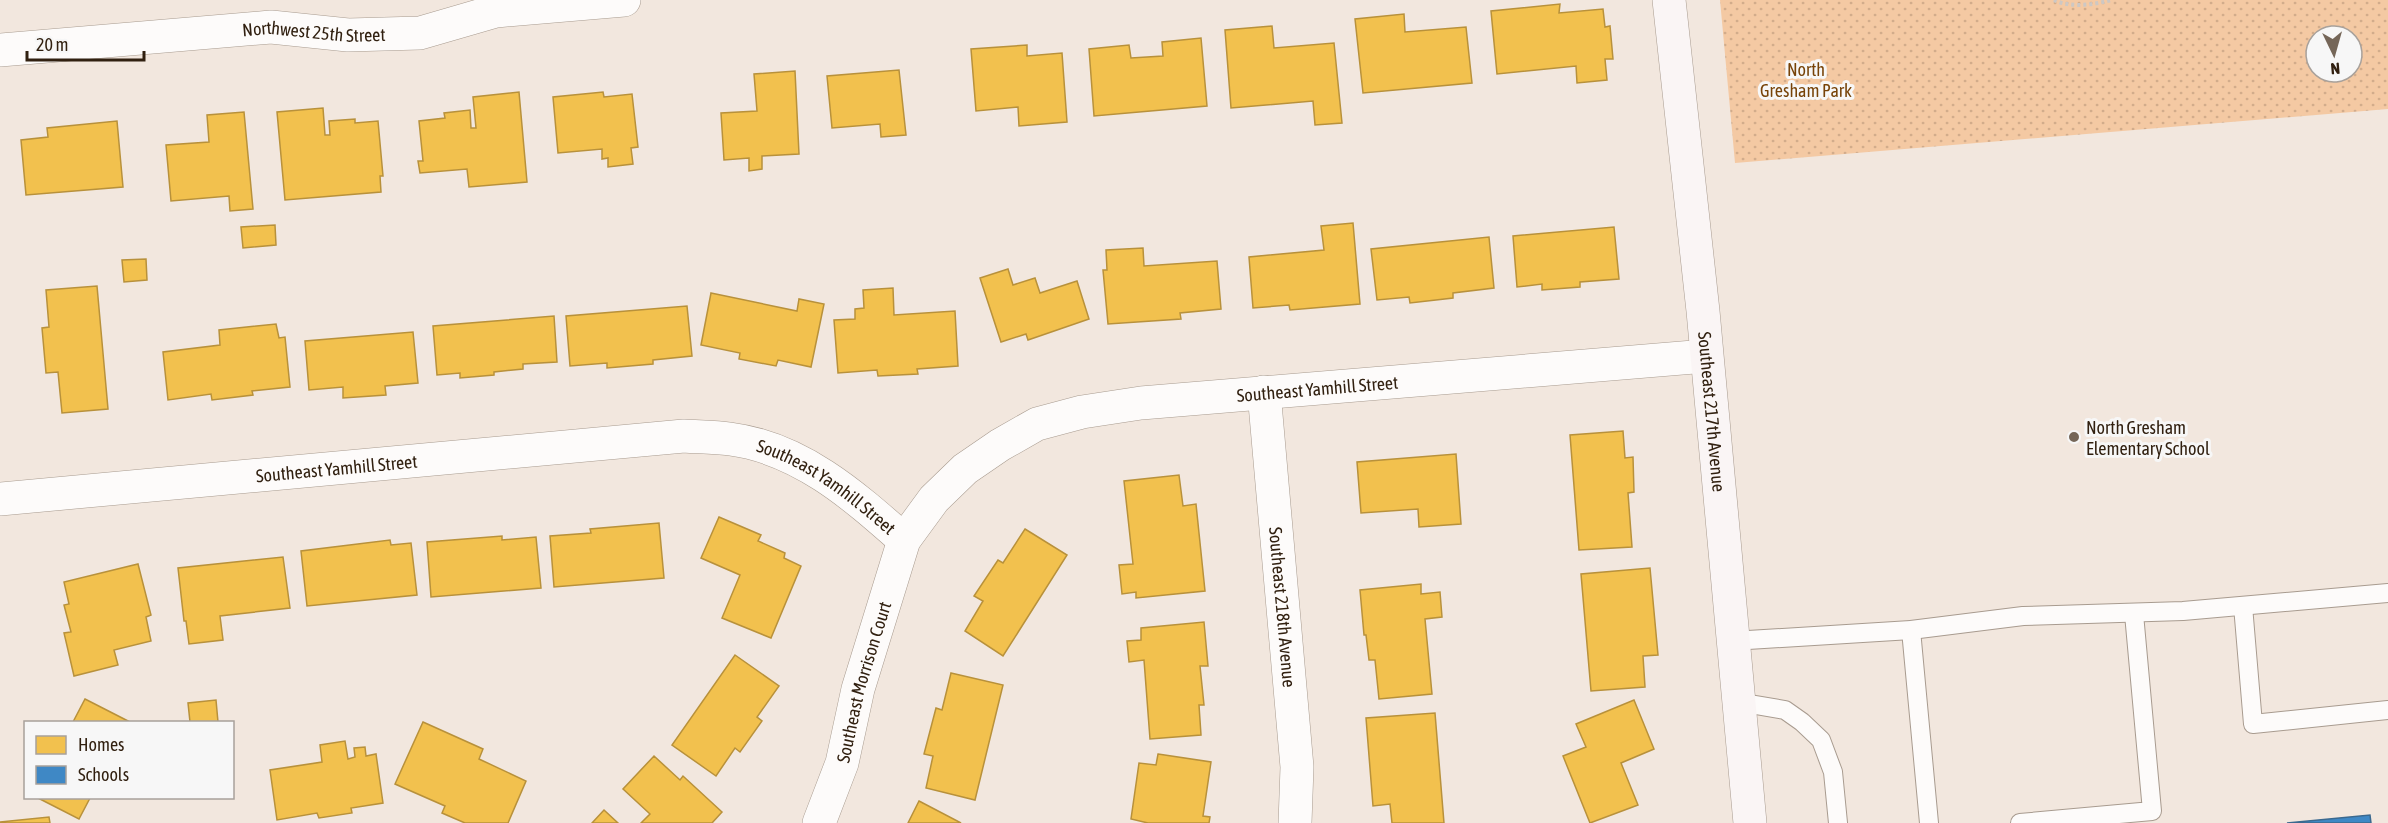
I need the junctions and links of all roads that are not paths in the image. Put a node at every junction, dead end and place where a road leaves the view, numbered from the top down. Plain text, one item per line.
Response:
1 (624, 0) edge
2 (1669, 0) edge
3 (0, 50) edge
4 (1706, 356) junction
5 (1264, 392) junction
6 (0, 500) edge
7 (904, 540) junction
8 (2388, 593) edge
9 (2243, 606) junction
10 (2134, 614) junction
11 (1911, 630) junction
12 (1732, 641) junction
13 (1738, 702) junction
14 (2388, 710) edge
15 (819, 823) edge
16 (1295, 823) edge
17 (1750, 823) edge
18 (1838, 823) edge
19 (1929, 823) edge
20 (2020, 823) edge

1 - 3 street, Northwest 25th Street
2 - 4 street, Southeast 217th Avenue
4 - 5 street, Southeast Yamhill Street
4 - 12 street, Southeast 217th Avenue
5 - 7 street, Southeast Yamhill Street
5 - 16 street, Southeast 218th Avenue
6 - 7 street, Southeast Yamhill Street
7 - 15 street, Southeast Morrison Court
8 - 9 lane
9 - 10 lane
9 - 14 lane
10 - 11 lane
10 - 20 lane
11 - 12 lane
11 - 19 lane
12 - 13 street, Southeast 217th Avenue
13 - 17 street, Southeast 217th Avenue
13 - 18 lane

